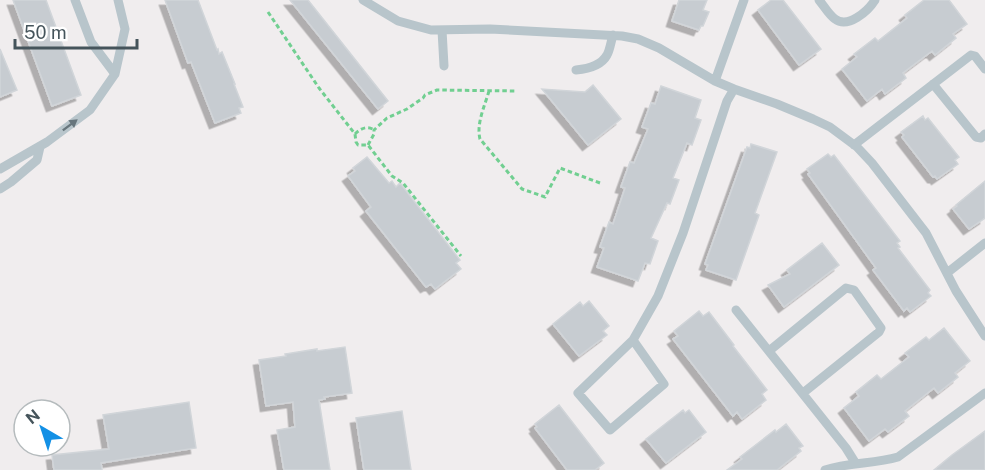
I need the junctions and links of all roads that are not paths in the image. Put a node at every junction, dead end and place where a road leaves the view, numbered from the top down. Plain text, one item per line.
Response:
1 (75, 0) edge
2 (118, 0) edge
3 (363, 0) edge
4 (744, 0) edge
5 (819, 0) edge
6 (875, 0) edge
7 (442, 30) junction
8 (613, 35) junction
9 (444, 66) dead end
10 (985, 69) edge
11 (576, 70) dead end
12 (116, 74) junction
13 (715, 81) junction
14 (933, 84) junction
15 (734, 89) junction
16 (985, 134) edge
17 (855, 145) junction
18 (40, 147) junction
19 (2, 169) edge
20 (12, 182) junction
21 (0, 189) edge
22 (985, 243) edge
23 (947, 273) junction
24 (736, 310) dead end
25 (985, 336) edge
26 (633, 340) junction
27 (769, 351) junction
28 (803, 393) junction
29 (985, 393) edge
30 (856, 464) junction
31 (825, 470) edge

1 - 12 lane
2 - 12 lane
3 - 7 lane
4 - 13 lane
5 - 6 lane
7 - 8 lane
7 - 9 lane
8 - 11 lane
8 - 13 lane
10 - 14 lane
18 -> 12 lane
13 - 15 lane
14 - 16 lane
14 - 17 lane
15 - 17 lane
15 - 26 lane
17 - 23 lane
18 - 19 lane
18 - 20 lane
19 - 20 lane
20 - 21 lane
22 - 23 lane
23 - 25 lane
24 - 27 lane
26 - 26 lane
27 - 28 lane
27 - 28 lane
28 - 30 lane
29 - 30 lane
30 - 31 lane

